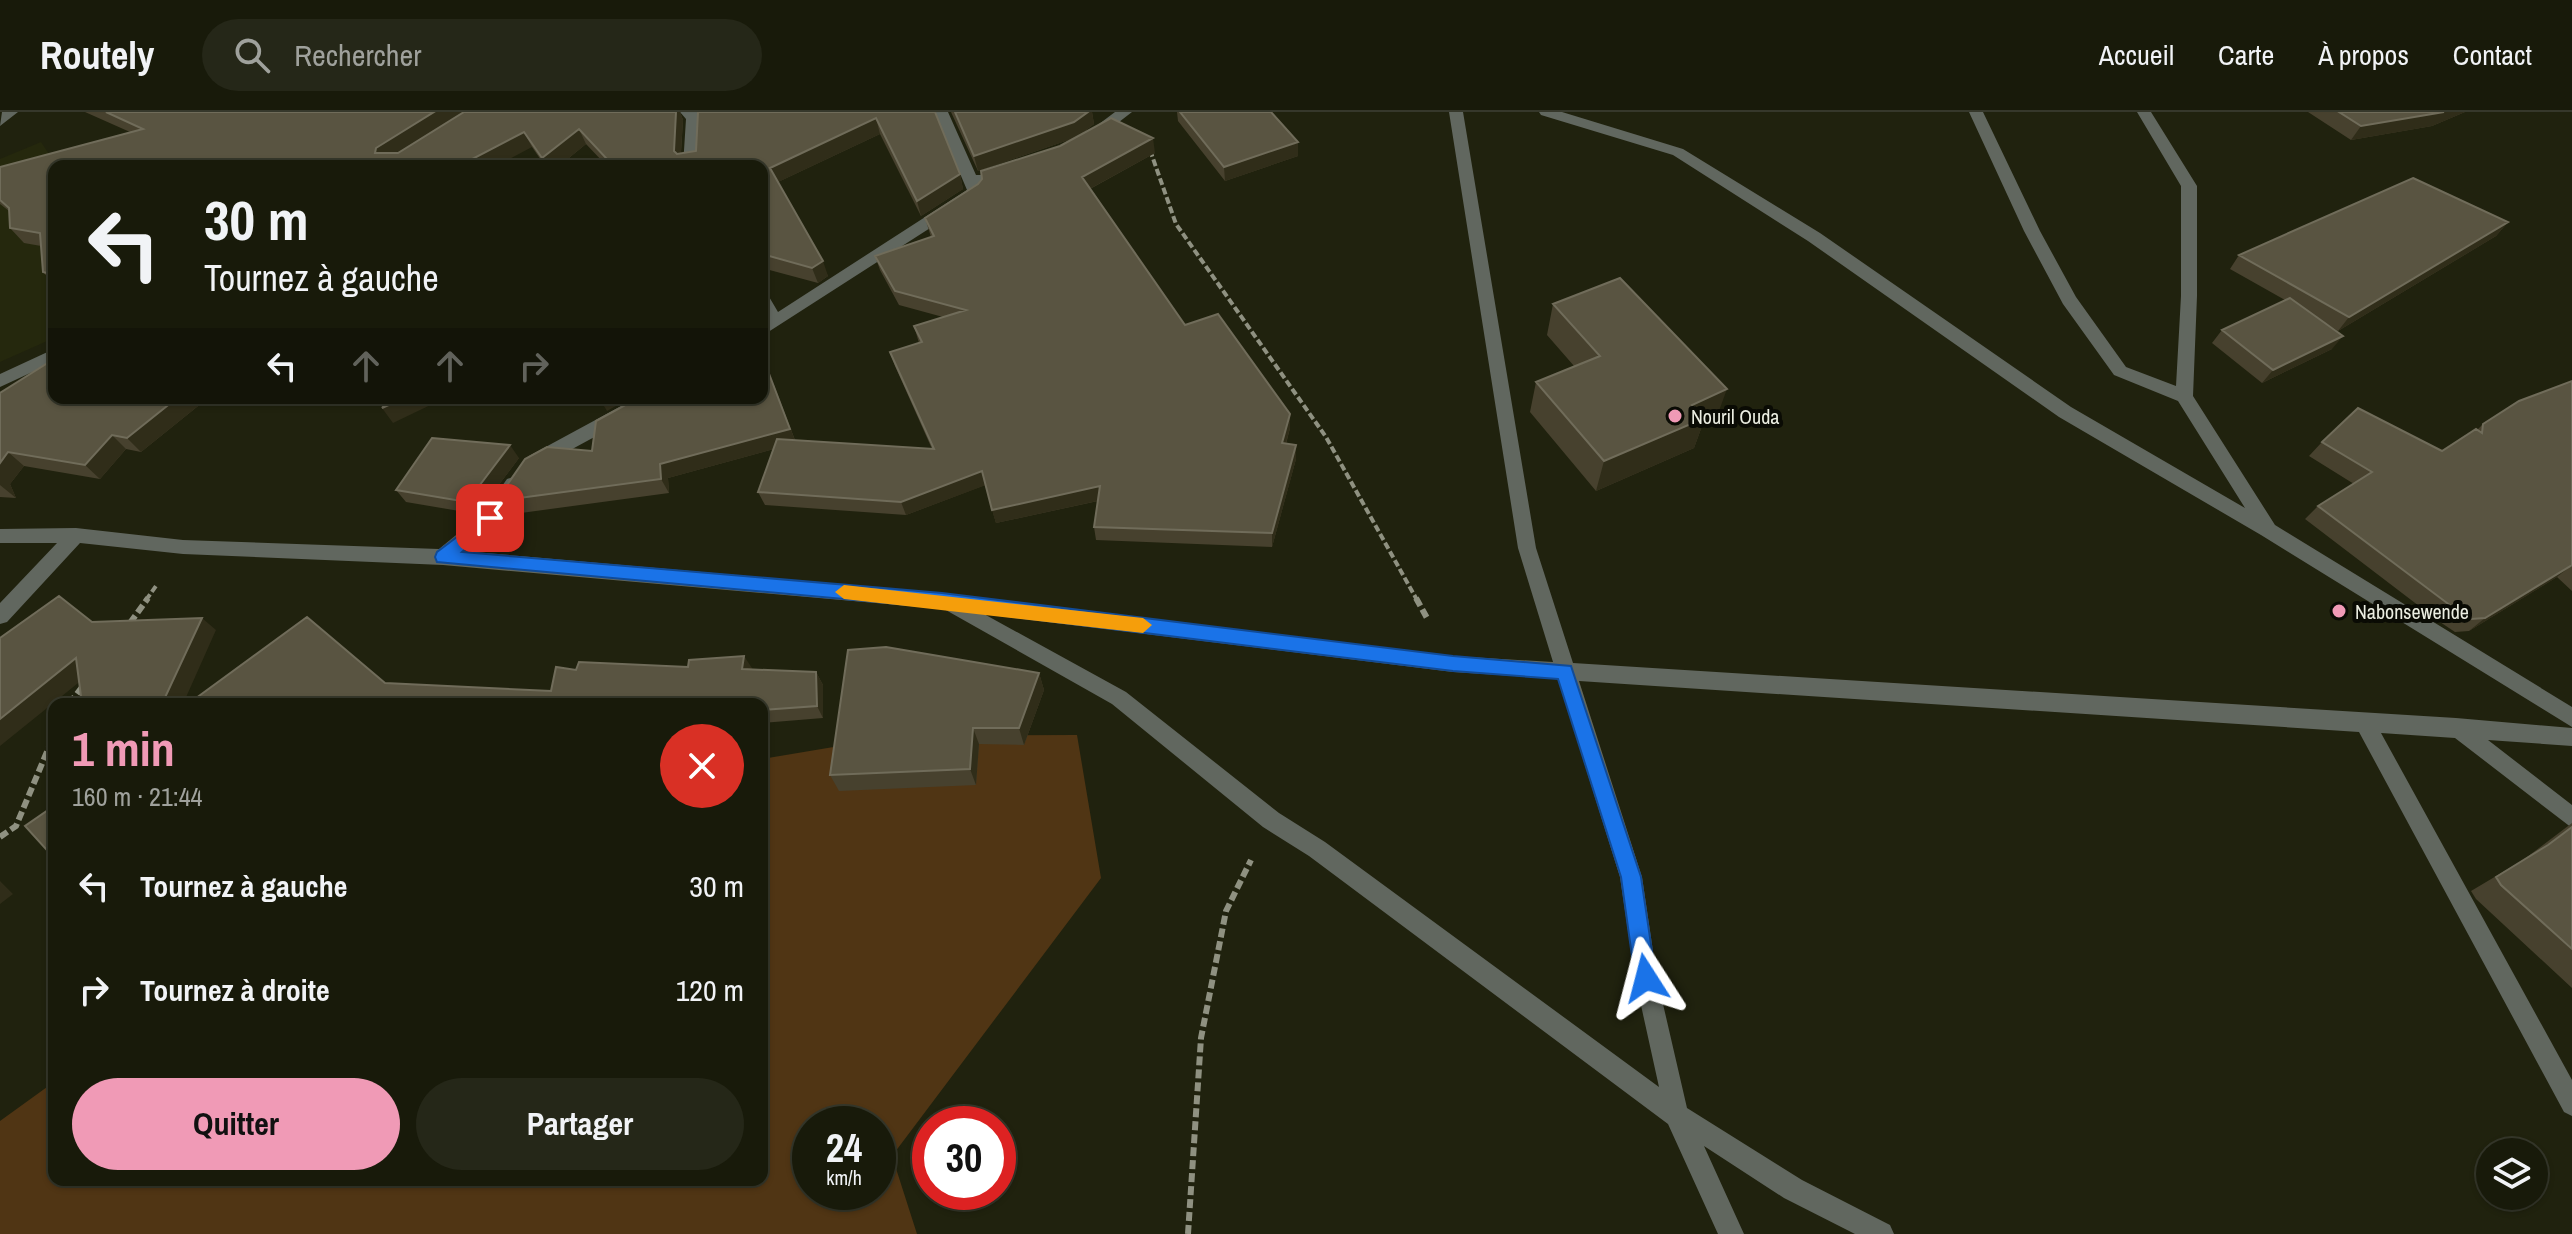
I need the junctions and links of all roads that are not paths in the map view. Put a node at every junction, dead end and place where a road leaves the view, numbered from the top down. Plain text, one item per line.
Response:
1 (11, 112) edge
2 (687, 112) edge
3 (941, 112) edge
4 (1125, 112) edge
5 (1456, 112) edge
6 (1546, 112) edge
7 (1976, 112) edge
8 (2144, 112) edge
9 (0, 121) edge
10 (1083, 143) edge
11 (691, 160) edge
12 (996, 176) edge
13 (971, 181) junction
14 (769, 326) edge
15 (48, 358) edge
16 (0, 381) edge
17 (2184, 396) junction
18 (640, 404) edge
19 (2268, 530) junction
20 (76, 535) junction
21 (0, 536) edge
22 (443, 557) junction
23 (942, 601) junction
24 (0, 616) edge
25 (1565, 672) junction
26 (2572, 718) edge
27 (2364, 722) junction
28 (2456, 727) junction
29 (2572, 737) edge
30 (2572, 818) edge
31 (2572, 1104) edge
32 (1677, 1115) junction
33 (1731, 1234) edge
34 (1881, 1234) edge

1 - 9 street
2 - 11 street
3 - 13 street
4 - 10 street
5 - 25 street
6 - 19 street
7 - 17 street
8 - 17 street
12 - 13 street
13 - 14 street
15 - 16 street
17 - 19 street
18 - 22 street
19 - 26 street
20 - 21 street
20 - 22 street
20 - 24 street
22 - 23 street
23 - 25 street
23 - 32 street
25 - 27 street
25 - 32 street
27 - 28 street
27 - 31 street
28 - 29 street
28 - 30 street
32 - 33 street
32 - 34 street

